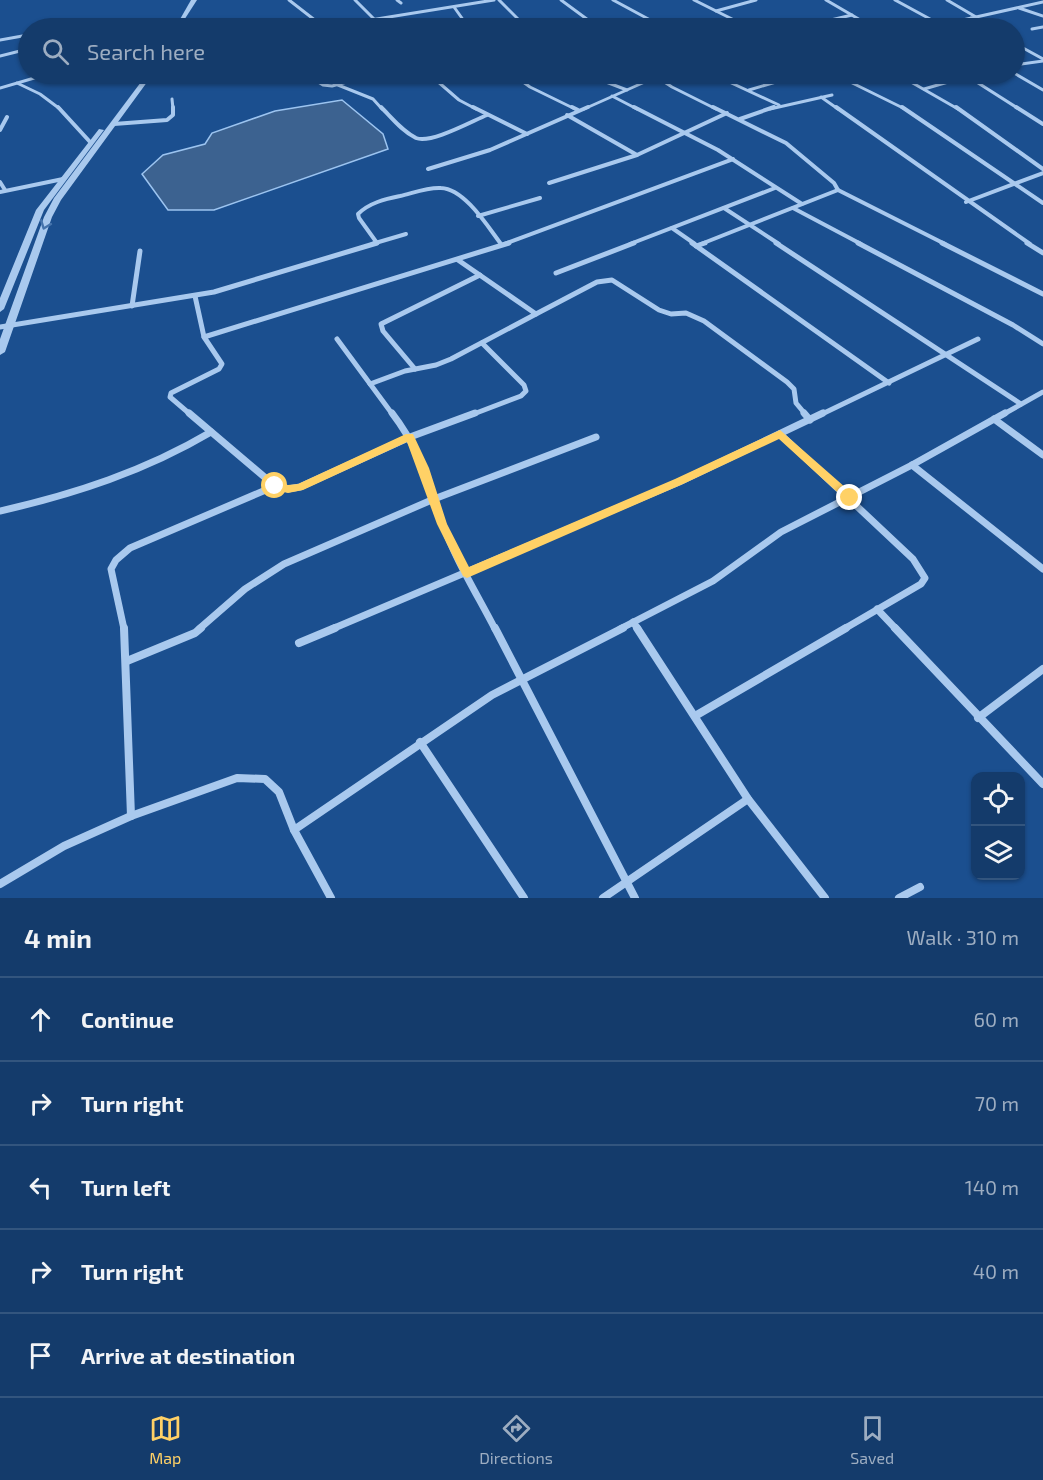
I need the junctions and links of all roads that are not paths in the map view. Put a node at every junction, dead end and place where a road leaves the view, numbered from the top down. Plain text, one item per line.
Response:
1 (195, 0) edge
2 (202, 0) edge
3 (289, 0) edge
4 (355, 0) edge
5 (494, 0) edge
6 (499, 0) edge
7 (561, 0) edge
8 (613, 0) edge
9 (694, 0) edge
10 (756, 0) edge
11 (826, 0) edge
12 (895, 0) edge
13 (947, 0) edge
14 (1043, 2) edge
15 (1035, 4) junction
16 (1043, 6) edge
17 (454, 7) junction
18 (1018, 7) junction
19 (716, 11) junction
20 (852, 15) junction
21 (1043, 16) edge
22 (977, 17) junction
23 (183, 18) edge
24 (191, 18) edge
25 (311, 18) edge
26 (373, 18) edge
27 (381, 18) edge
28 (462, 18) edge
29 (517, 18) edge
30 (585, 18) edge
31 (646, 18) edge
32 (730, 18) edge
33 (839, 18) edge
34 (857, 18) edge
35 (925, 18) edge
36 (971, 18) edge
37 (1043, 27) edge
38 (1032, 29) dead end
39 (18, 37) edge
40 (0, 40) edge
41 (1025, 49) edge
42 (18, 52) edge
43 (0, 56) edge
44 (1043, 60) edge
45 (1025, 62) edge
46 (1025, 79) edge
47 (17, 83) edge
48 (19, 84) edge
49 (139, 84) edge
50 (140, 84) edge
51 (321, 84) edge
52 (341, 84) edge
53 (441, 84) edge
54 (526, 84) edge
55 (611, 84) edge
56 (638, 84) edge
57 (671, 84) edge
58 (734, 84) edge
59 (769, 84) edge
60 (855, 84) edge
61 (915, 84) edge
62 (941, 84) edge
63 (981, 84) edge
64 (338, 86) junction
65 (1, 87) edge
66 (924, 89) junction
67 (627, 90) junction
68 (748, 90) junction
69 (1043, 90) edge
70 (832, 95) dead end
71 (612, 96) junction
72 (821, 98) junction
73 (172, 99) dead end
74 (780, 105) junction
75 (578, 110) junction
76 (727, 113) junction
77 (487, 115) junction
78 (567, 115) junction
79 (6, 117) dead end
80 (740, 119) junction
81 (114, 124) junction
82 (1043, 124) edge
83 (0, 130) edge
84 (686, 133) junction
85 (527, 134) junction
86 (91, 143) junction
87 (637, 155) junction
88 (733, 159) junction
89 (428, 169) dead end
90 (1043, 171) edge
91 (63, 179) junction
92 (0, 182) edge
93 (549, 183) dead end
94 (1016, 185) junction
95 (775, 188) junction
96 (838, 190) junction
97 (2, 191) edge
98 (540, 198) dead end
99 (966, 202) junction
100 (1043, 203) edge
101 (802, 204) junction
102 (724, 208) junction
103 (793, 208) junction
104 (478, 216) junction
105 (751, 226) junction
106 (672, 228) junction
107 (406, 234) dead end
108 (377, 243) junction
109 (501, 244) junction
110 (696, 246) junction
111 (140, 251) dead end
112 (1043, 253) edge
113 (458, 260) junction
114 (556, 273) dead end
115 (480, 275) junction
116 (1043, 294) edge
117 (195, 296) junction
118 (132, 306) junction
119 (0, 307) edge
120 (536, 314) junction
121 (4, 327) edge
122 (204, 337) junction
123 (337, 339) dead end
124 (978, 339) dead end
125 (482, 343) junction
126 (1043, 344) edge
127 (0, 352) edge
128 (946, 356) junction
129 (415, 369) junction
130 (889, 383) junction
131 (370, 384) junction
132 (1043, 392) edge
133 (1021, 404) junction
134 (810, 420) junction
135 (994, 420) junction
136 (211, 432) junction
137 (780, 434) junction
138 (410, 437) junction
139 (596, 437) dead end
140 (1043, 455) edge
141 (912, 465) junction
142 (275, 486) junction
143 (850, 498) junction
144 (434, 499) junction
145 (0, 511) edge
146 (1043, 569) edge
147 (467, 573) junction
148 (876, 609) junction
149 (633, 621) junction
150 (299, 643) dead end
151 (126, 661) junction
152 (1043, 669) edge
153 (521, 678) junction
154 (695, 716) junction
155 (978, 718) junction
156 (420, 742) junction
157 (1043, 784) edge
158 (748, 799) junction
159 (131, 816) junction
160 (294, 830) junction
161 (627, 882) junction
162 (0, 884) edge
163 (920, 887) dead end
164 (331, 898) edge
165 (524, 898) edge
166 (603, 898) edge
167 (635, 898) edge
168 (825, 898) edge
169 (899, 898) edge

1 - 23 street
2 - 24 street
3 - 25 street
4 - 26 street
5 - 17 street
6 - 29 street
7 - 30 street
8 - 31 street
9 - 19 street
10 - 19 street
11 - 20 street
12 - 35 street
13 - 22 street
14 - 15 street
15 - 16 street
15 - 18 street
17 - 27 street
17 - 28 street
18 - 21 street
18 - 22 street
19 - 32 street
20 - 33 street
20 - 34 street
22 - 36 street
37 - 38 street
39 - 40 street
41 - 44 street
42 - 43 street
44 - 45 street
46 - 69 street
47 - 65 street
48 - 86 street
49 - 86 street
50 - 81 street
51 - 64 street
52 - 64 street
53 - 77 street
54 - 75 street
55 - 67 street
56 - 67 street
57 - 76 street
58 - 68 street
59 - 68 street
60 - 94 street
61 - 66 street
62 - 66 street
63 - 82 street
64 - 77 street
66 - 90 street
67 - 71 street
68 - 74 street
70 - 72 street
71 - 75 street
71 - 84 street
72 - 74 street
72 - 99 street
73 - 81 street
74 - 80 street
75 - 78 street
76 - 80 street
76 - 84 street
77 - 85 street
78 - 85 street
78 - 87 street
79 - 83 street
80 - 96 street
81 -> 121 street
84 - 87 street
84 - 88 street
85 - 89 street
86 - 91 street
87 - 93 street
88 - 95 street
88 - 109 street
90 - 94 street
91 - 97 street
91 - 119 street
92 - 97 street
94 - 99 street
94 - 100 street
95 - 101 street
95 - 102 street
96 - 101 street
96 - 116 street
98 - 104 street
99 - 112 street
101 - 103 street
102 - 105 street
102 - 106 street
103 - 105 street
103 - 126 street
104 - 108 street
104 - 109 street
105 - 110 street
105 - 128 street
106 - 110 street
106 - 114 street
107 - 108 street
108 - 117 street
109 - 113 street
110 - 130 street
111 - 118 street
113 - 115 street
113 - 122 street
115 - 120 street
115 - 129 street
117 - 118 street
117 - 122 street
118 - 121 street
120 - 125 street
120 - 134 street
121 - 127 street
122 - 136 street
123 - 131 street
124 - 128 street
125 - 129 street
125 - 138 street
128 - 130 street
128 - 133 street
129 - 131 street
130 - 134 street
131 - 138 street
132 - 133 street
133 - 135 street
134 - 137 street
135 - 140 street
135 - 141 street
136 - 142 street
136 - 145 street
137 - 143 street
137 - 147 street
138 - 142 street
138 - 144 street
139 - 144 street
141 - 143 street
141 - 146 street
142 - 151 street
143 - 148 street
143 - 149 street
144 - 147 street
144 - 151 street
147 - 150 street
147 - 153 street
148 - 154 street
148 - 155 street
149 - 153 street
149 - 154 street
151 - 159 street
152 - 155 street
153 - 156 street
153 - 161 street
154 - 158 street
155 - 157 street
156 - 160 street
156 - 165 street
158 - 161 street
158 - 168 street
159 - 160 street
159 - 162 street
160 - 164 street
161 - 166 street
161 - 167 street
163 - 169 street

